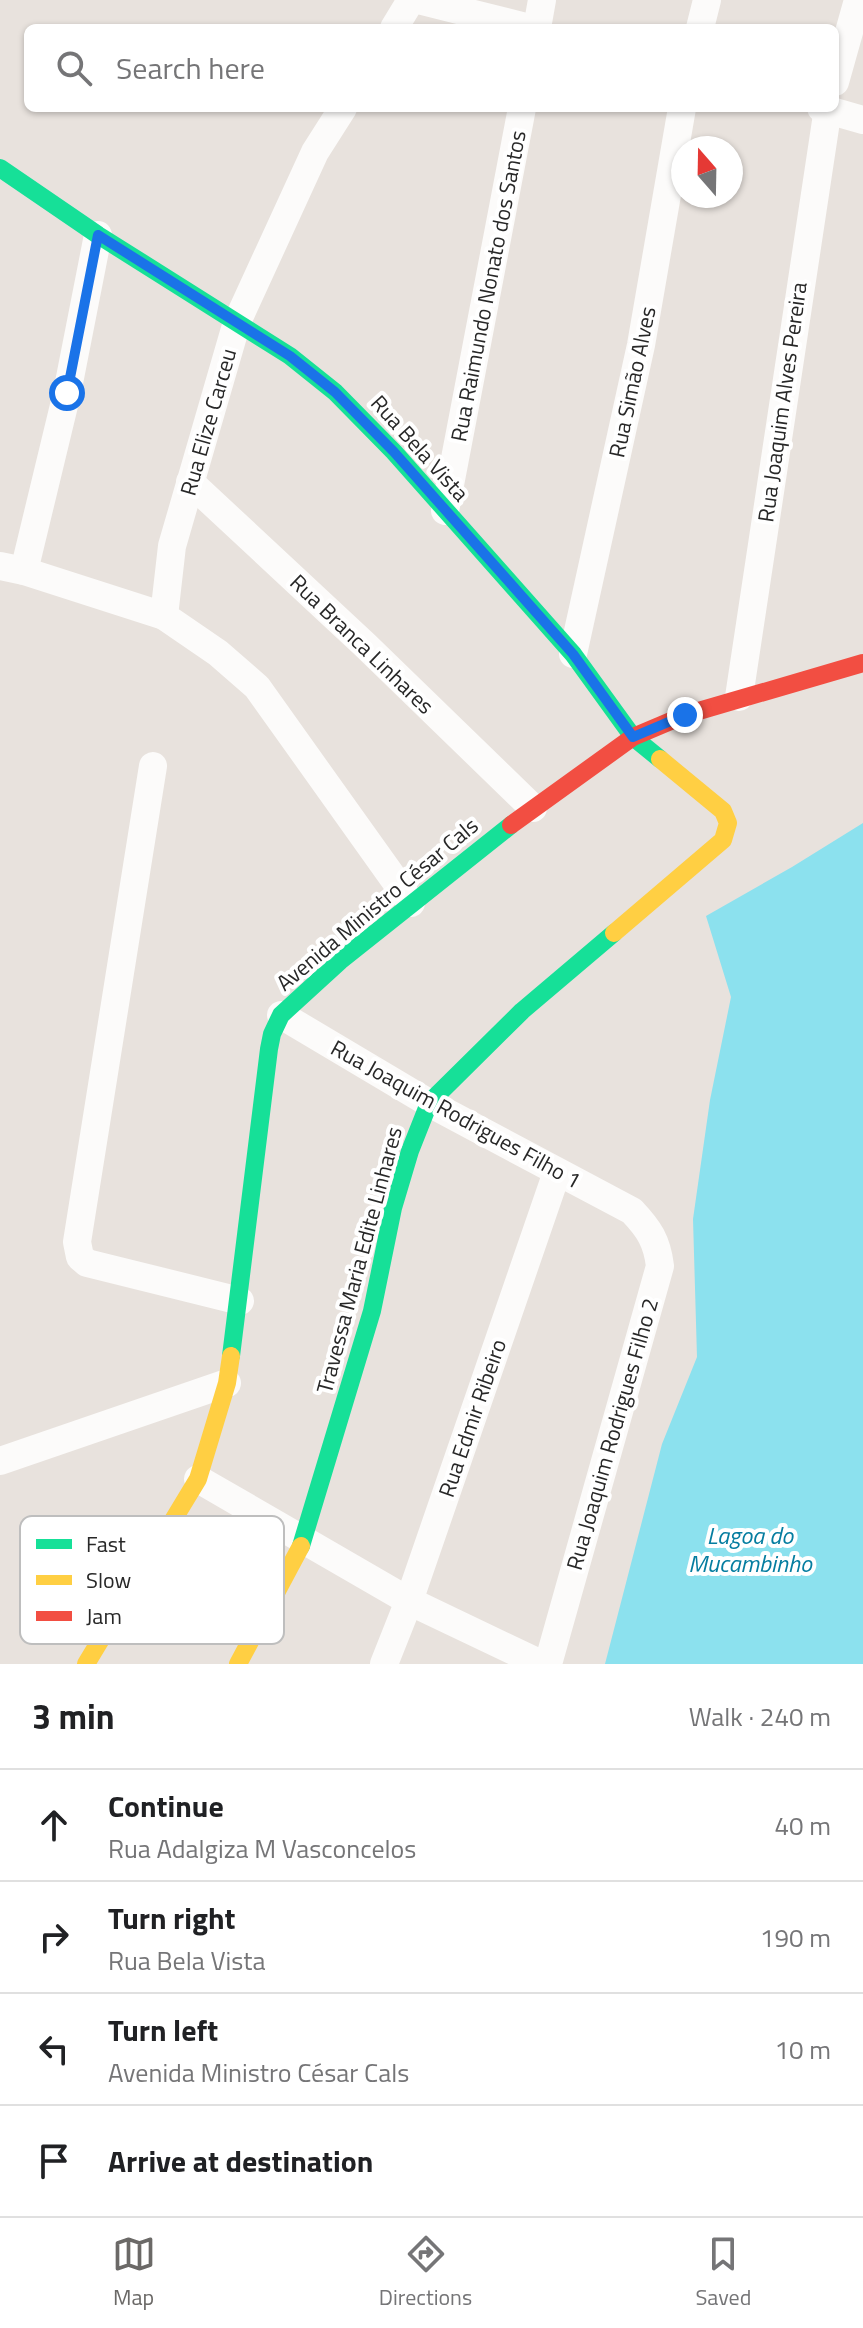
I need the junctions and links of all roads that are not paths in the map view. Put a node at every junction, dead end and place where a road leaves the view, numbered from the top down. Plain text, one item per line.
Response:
1 (411, 0) edge
2 (418, 0) edge
3 (542, 0) edge
4 (707, 0) edge
5 (858, 0) edge
6 (396, 24) edge
7 (514, 24) edge
8 (538, 24) edge
9 (701, 24) edge
10 (839, 68) edge
11 (340, 112) edge
12 (521, 112) edge
13 (681, 112) edge
14 (824, 112) edge
15 (838, 112) edge
16 (863, 120) edge
17 (0, 168) edge
18 (98, 235) junction
19 (237, 322) junction
20 (190, 482) junction
21 (445, 511) junction
22 (12, 568) edge
23 (164, 616) junction
24 (573, 654) junction
25 (863, 663) edge
26 (739, 697) junction
27 (633, 737) junction
28 (153, 766) dead end
29 (533, 808) junction
30 (411, 903) junction
31 (281, 1015) junction
32 (429, 1103) junction
33 (557, 1172) junction
34 (632, 1211) joint
35 (240, 1301) junction
36 (227, 1383) junction
37 (0, 1461) edge
38 (198, 1479) junction
39 (176, 1516) edge
40 (261, 1516) edge
41 (284, 1529) edge
42 (304, 1541) junction
43 (284, 1578) edge
44 (409, 1601) junction
45 (98, 1644) edge
46 (249, 1644) edge
47 (86, 1664) edge
48 (238, 1664) edge
49 (384, 1664) edge
50 (541, 1664) edge
51 (548, 1664) edge

1 - 6 street
2 - 7 street
3 - 8 street
4 - 9 street
5 - 10 street
11 - 19 street, Rua Elize Carceu
12 - 21 street, Rua Raimundo Nonato dos Santos
13 - 24 street, Rua Simão Alves
14 - 26 street, Rua Joaquim Alves Pereira
15 - 16 street
17 - 18 street, Rua Bela Vista
18 - 19 street, Rua Bela Vista
18 - 22 street
19 - 20 street, Rua Elize Carceu
19 - 21 street, Rua Bela Vista
20 - 23 street, Rua Elize Carceu
20 - 29 street, Rua Branca Linhares
21 - 24 street, Rua Bela Vista
22 - 23 street
23 - 30 street
24 - 27 street, Rua Bela Vista
25 - 26 street, Avenida Ministro César Cals
26 - 27 street, Avenida Ministro César Cals
27 - 29 street, Avenida Ministro César Cals
27 - 32 street, Travessa Maria Edite Linhares
28 - 35 street
29 - 30 street, Avenida Ministro César Cals
30 - 31 street, Avenida Ministro César Cals
31 - 32 street, Rua Joaquim Rodrigues Filho 1
31 - 35 street, Avenida Ministro César Cals
32 - 33 street, Rua Joaquim Rodrigues Filho 1
32 - 42 street, Travessa Maria Edite Linhares
33 - 34 street, Rua Joaquim Rodrigues Filho 1
33 - 44 street, Rua Edmir Ribeiro
34 - 51 street, Rua Joaquim Rodrigues Filho 2
35 - 36 street, Avenida Ministro César Cals
36 - 37 street
36 - 38 street, Avenida Ministro César Cals
38 - 39 street, Avenida Ministro César Cals
38 - 40 street
41 - 42 street
42 - 43 street, Travessa Maria Edite Linhares
42 - 44 street
44 - 49 street, Rua Edmir Ribeiro
44 - 50 street
45 - 47 street, Avenida Ministro César Cals
46 - 48 street, Travessa Maria Edite Linhares

